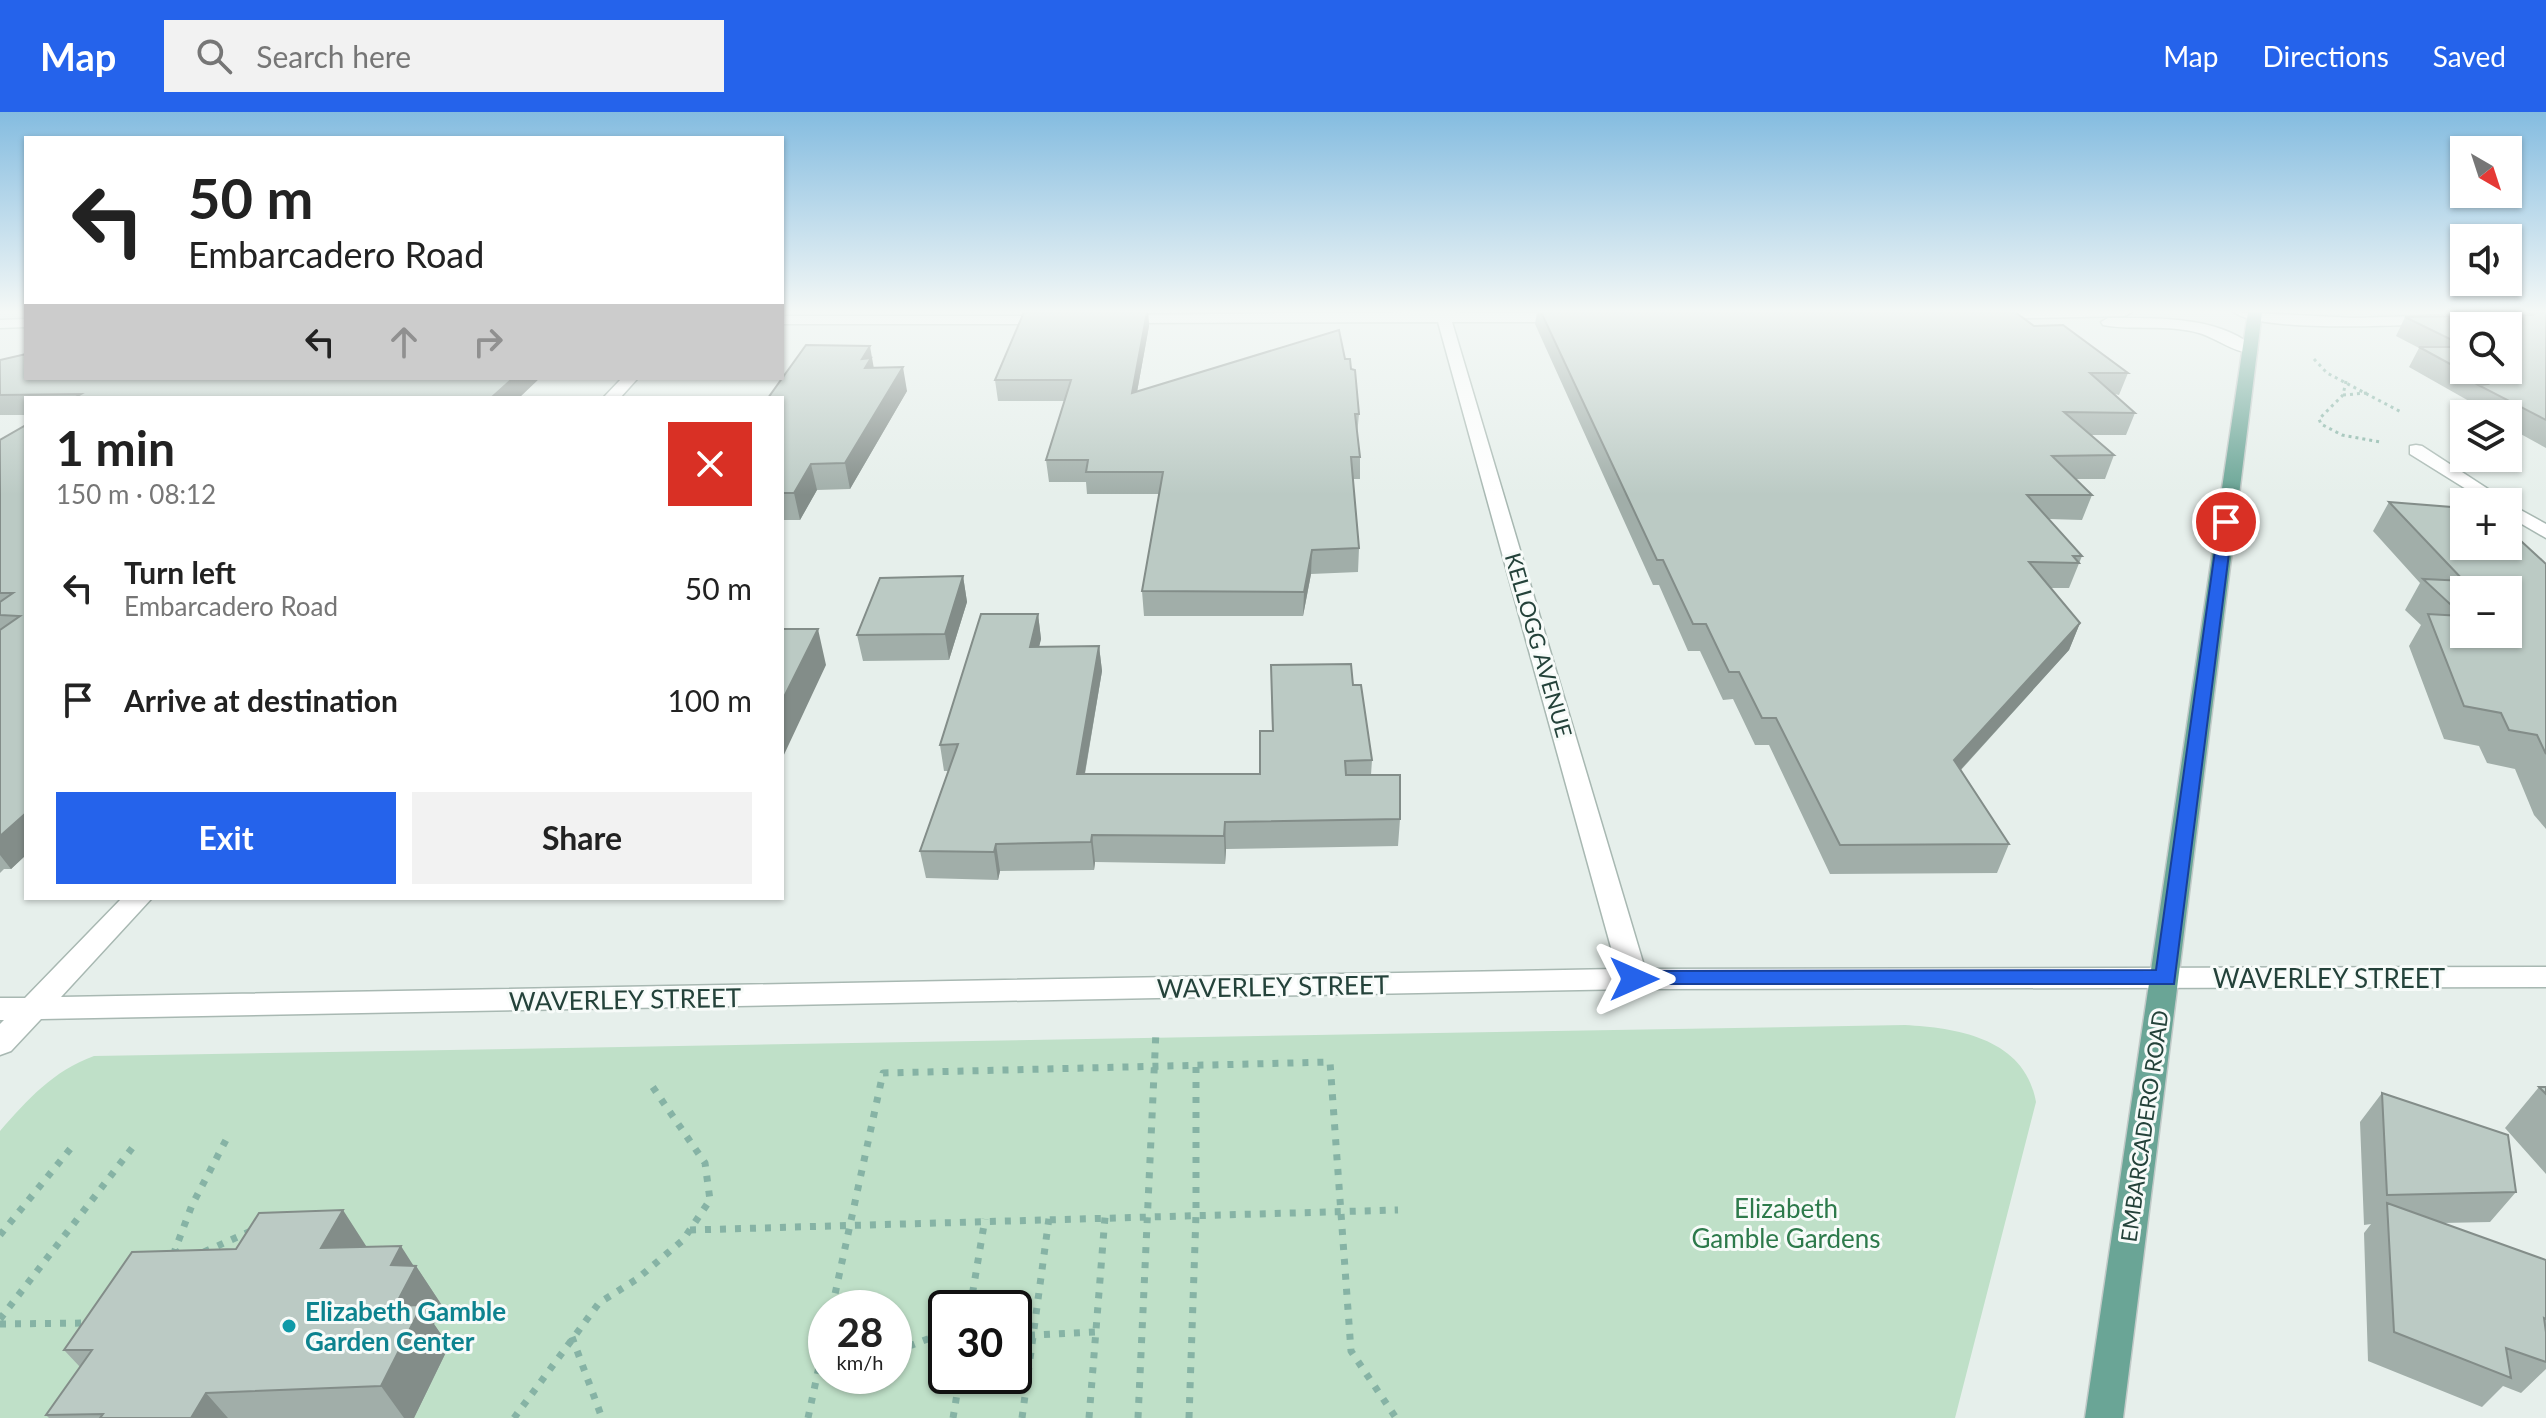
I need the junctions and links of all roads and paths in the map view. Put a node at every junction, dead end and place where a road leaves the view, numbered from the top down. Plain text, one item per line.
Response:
1 (1460, 373) edge
2 (2247, 373) edge
3 (2332, 373) edge
4 (628, 380) edge
5 (2346, 380) junction
6 (2372, 393) junction
7 (2343, 395) junction
8 (613, 396) edge
9 (2409, 416) dead end
10 (2364, 439) dead end
11 (2416, 450) dead end
12 (2477, 488) edge
13 (2522, 517) edge
14 (2546, 532) edge
15 (136, 900) edge
16 (2546, 977) edge
17 (2166, 978) junction
18 (1634, 979) junction
19 (0, 1009) edge
20 (32, 1009) junction
21 (0, 1043) edge
22 (1157, 1064) junction
23 (1196, 1064) junction
24 (652, 1086) dead end
25 (226, 1140) dead end
26 (75, 1143) dead end
27 (136, 1143) dead end
28 (1398, 1210) dead end
29 (1340, 1211) junction
30 (1196, 1214) junction
31 (1150, 1215) junction
32 (1105, 1217) junction
33 (1049, 1218) junction
34 (985, 1219) junction
35 (850, 1225) junction
36 (265, 1226) edge
37 (690, 1230) junction
38 (0, 1235) edge
39 (198, 1256) edge
40 (185, 1264) edge
41 (836, 1290) edge
42 (973, 1290) edge
43 (0, 1321) edge
44 (101, 1323) edge
45 (1095, 1332) junction
46 (1034, 1335) junction
47 (572, 1336) junction
48 (813, 1394) edge
49 (957, 1394) edge
50 (514, 1418) edge
51 (602, 1418) edge
52 (808, 1418) edge
53 (953, 1418) edge
54 (1022, 1418) edge
55 (1089, 1418) edge
56 (1138, 1418) edge
57 (1189, 1418) edge
58 (1396, 1418) edge
59 (2104, 1418) edge

1 - 18 street, KELLOGG AVENUE
2 - 17 main road, EMBARCADERO ROAD
3 - 5 path
4 - 8 street
5 - 6 path
5 - 7 path
6 - 7 path
6 - 9 path
7 - 10 path
11 - 12 street
13 - 14 street
15 - 20 street
16 - 17 street, WAVERLEY STREET
17 - 18 street, WAVERLEY STREET
17 - 59 main road, EMBARCADERO ROAD
18 - 20 street, WAVERLEY STREET
19 - 20 street, WAVERLEY STREET
20 - 21 street
22 - 23 path
22 - 31 path
22 - 35 path
23 - 29 path
23 - 30 path
24 - 37 path
25 - 40 path
26 - 38 path
27 - 43 path
28 - 29 path
29 - 30 path
29 - 58 path
30 - 31 path
30 - 57 path
31 - 32 path
31 - 56 path
32 - 33 path
32 - 45 path
33 - 34 path
33 - 46 path
34 - 35 path
34 - 42 path
35 - 37 path
35 - 41 path
36 - 39 path
37 - 47 path
43 - 44 path
45 - 46 path
45 - 55 path
46 - 54 path
47 - 50 path
47 - 51 path
48 - 52 path
49 - 53 path

